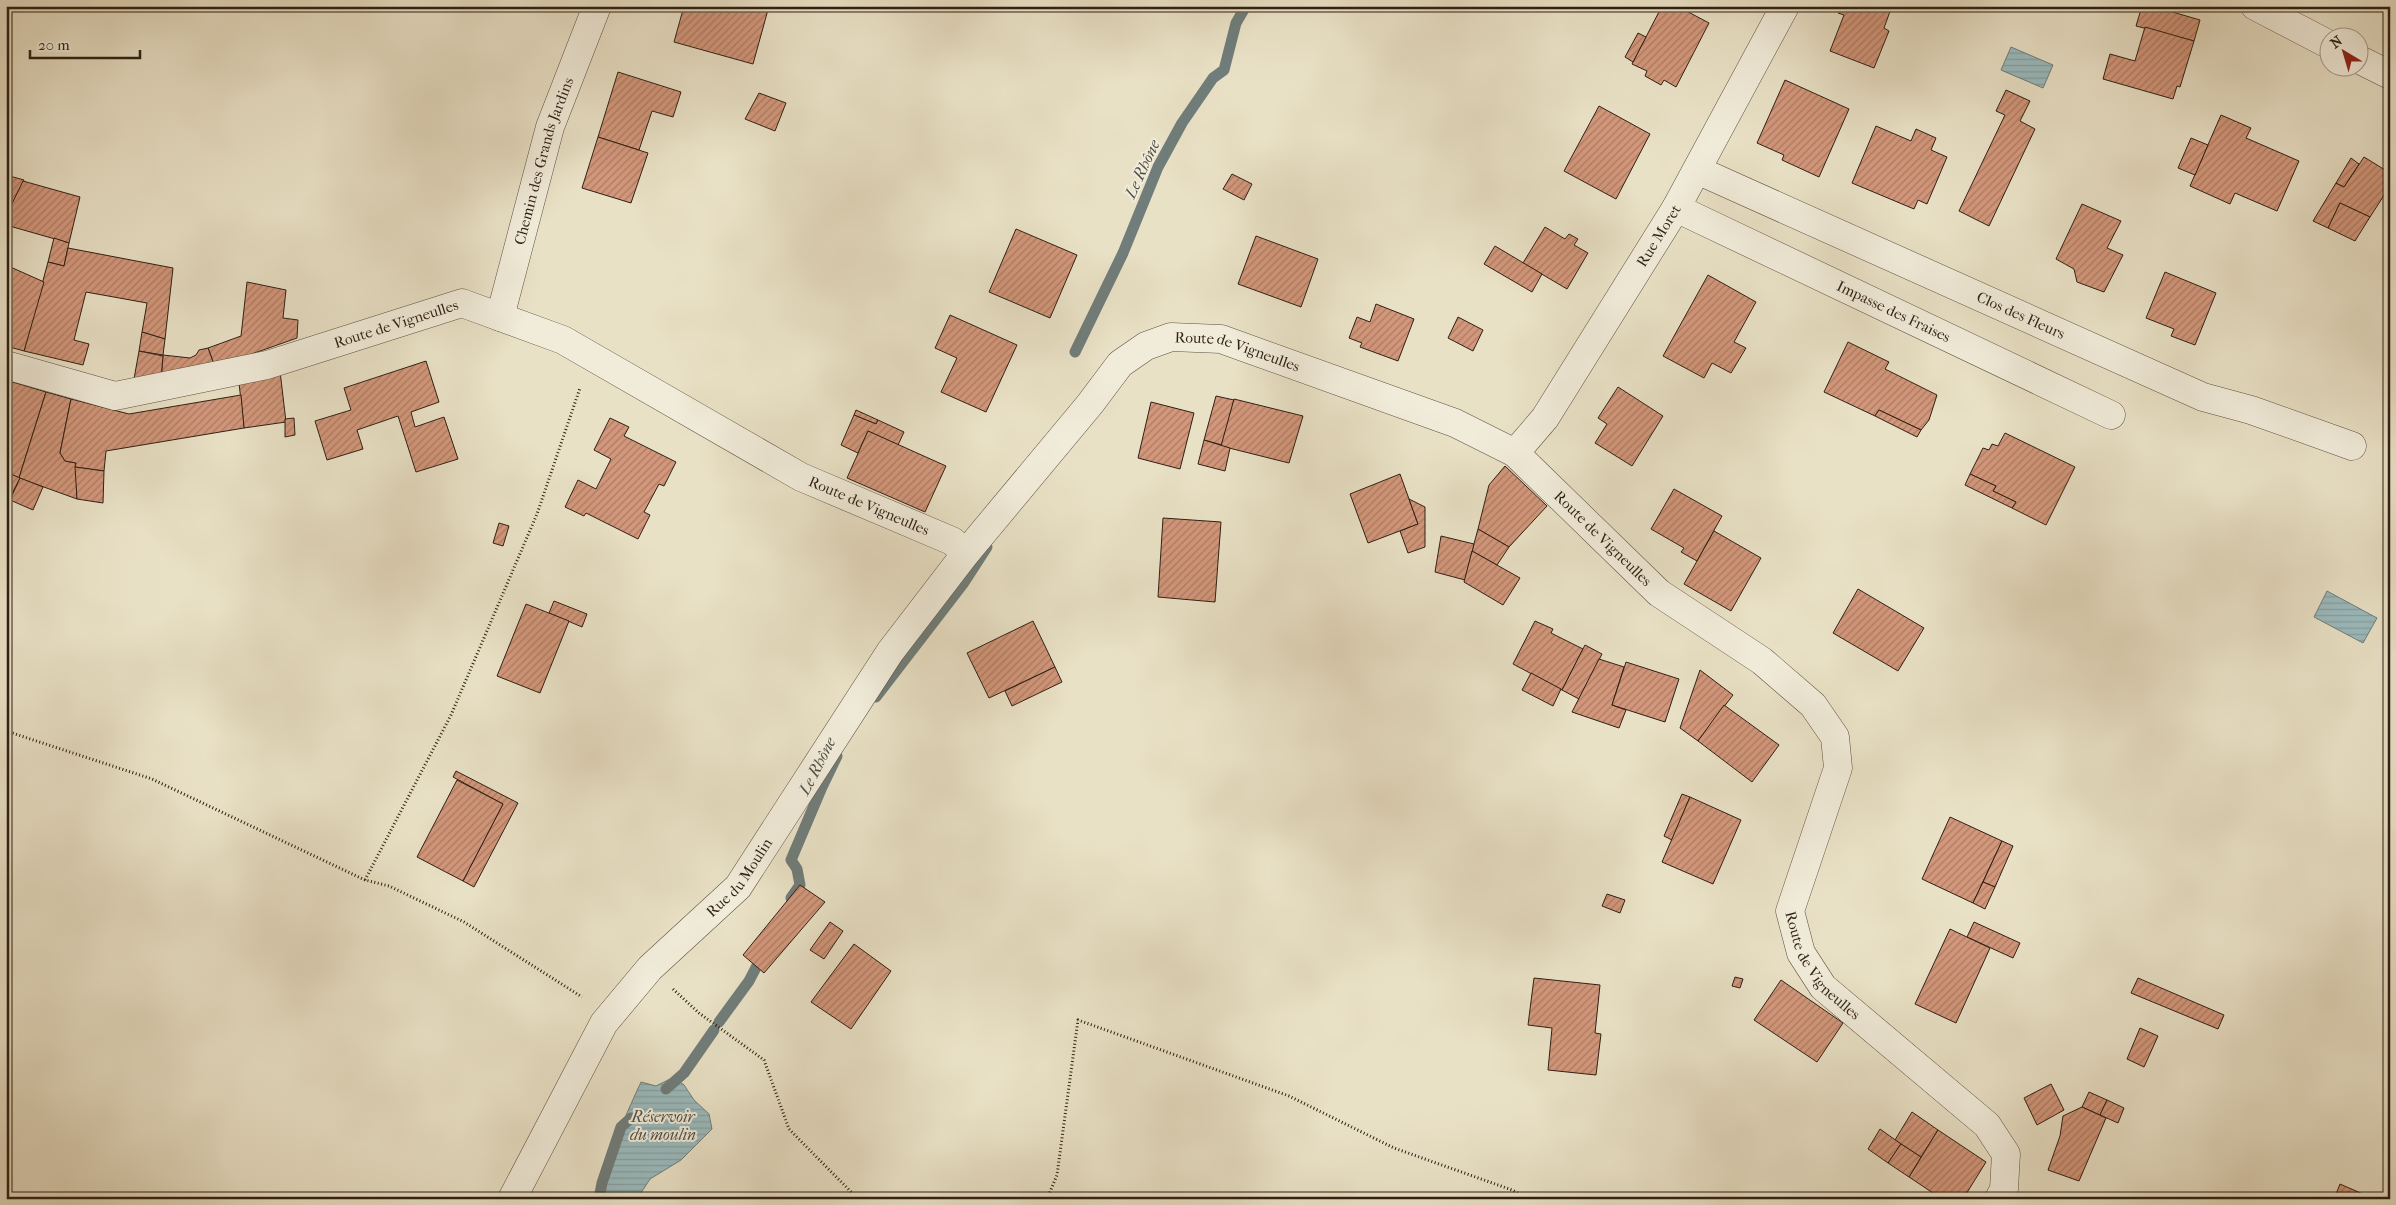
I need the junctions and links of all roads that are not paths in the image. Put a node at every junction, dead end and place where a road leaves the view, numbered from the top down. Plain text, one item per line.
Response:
1 (597, 6) edge
2 (1785, 6) edge
3 (2255, 6) edge
4 (2318, 39) edge
5 (2368, 64) edge
6 (2390, 75) edge
7 (1697, 170) junction
8 (1676, 208) junction
9 (500, 317) junction
10 (6, 365) edge
11 (2110, 414) dead end
12 (2352, 446) dead end
13 (1515, 453) junction
14 (966, 553) junction
15 (512, 1199) edge
16 (1999, 1199) edge

1 - 9 street, Chemin des Grands Jardins
2 - 7 street, Rue Moret
3 - 4 street
5 - 6 street
7 - 8 street, Rue Moret
7 - 12 street, Clos des Fleurs
8 - 11 street, Impasse des Fraises
8 - 13 street, Rue Moret
9 - 10 street, Route de Vigneulles
9 - 14 street, Route de Vigneulles
13 - 14 street, Route de Vigneulles
13 - 16 street, Route de Vigneulles
14 - 15 street, Rue du Moulin

